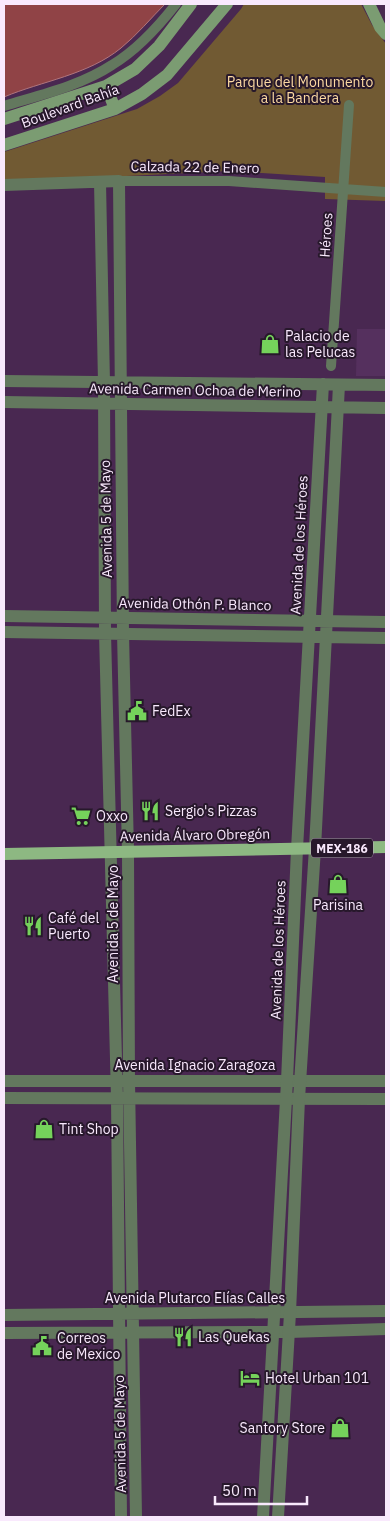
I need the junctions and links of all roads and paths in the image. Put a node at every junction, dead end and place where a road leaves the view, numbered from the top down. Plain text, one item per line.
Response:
1 (176, 4) edge
2 (191, 4) edge
3 (226, 4) edge
4 (369, 4) edge
5 (386, 34) edge
6 (106, 86) junction
7 (4, 106) edge
8 (349, 106) dead end
9 (114, 109) junction
10 (4, 119) edge
11 (4, 145) edge
12 (119, 181) junction
13 (100, 182) junction
14 (4, 185) edge
15 (343, 190) junction
16 (386, 192) edge
17 (331, 366) dead end
18 (4, 381) edge
19 (104, 383) junction
20 (120, 383) junction
21 (177, 383) junction
22 (323, 384) junction
23 (339, 385) junction
24 (386, 386) edge
25 (4, 402) edge
26 (120, 403) junction
27 (103, 404) junction
28 (176, 404) junction
29 (322, 406) junction
30 (338, 407) junction
31 (386, 408) edge
32 (4, 616) edge
33 (106, 617) junction
34 (123, 618) junction
35 (310, 621) junction
36 (327, 621) junction
37 (386, 622) edge
38 (4, 632) edge
39 (123, 633) junction
40 (105, 634) junction
41 (309, 636) junction
42 (326, 636) junction
43 (386, 638) edge
44 (386, 847) edge
45 (315, 848) junction
46 (297, 849) junction
47 (112, 852) junction
48 (128, 852) junction
49 (4, 854) edge
50 (123, 1080) junction
51 (4, 1081) edge
52 (208, 1081) junction
53 (293, 1081) junction
54 (386, 1081) edge
55 (4, 1098) edge
56 (123, 1098) junction
57 (208, 1098) junction
58 (292, 1098) junction
59 (386, 1099) edge
60 (386, 1311) edge
61 (275, 1312) junction
62 (290, 1313) junction
63 (118, 1314) junction
64 (132, 1314) junction
65 (4, 1315) edge
66 (386, 1330) edge
67 (133, 1332) junction
68 (274, 1332) junction
69 (289, 1332) junction
70 (4, 1333) edge
71 (118, 1333) junction
72 (121, 1517) edge
73 (136, 1517) edge
74 (263, 1517) edge
75 (278, 1517) edge

1 - 7 street
2 - 6 main road, Boulevard Bahía
3 - 9 main road, Boulevard Bahía
4 - 5 main road
6 - 9 main road
6 - 10 main road, Boulevard Bahía
8 - 15 street, Héroes
9 - 11 main road, Boulevard Bahía
12 - 13 street, Calzada 22 de Enero
12 - 15 street, Calzada 22 de Enero
12 - 20 street, Avenida 5 de Mayo
13 - 14 street, Calzada 22 de Enero
13 - 19 street, Avenida 5 de Mayo
15 - 16 street, Calzada 22 de Enero
15 - 17 street, Héroes
18 - 19 street, Avenida Carmen Ochoa de Merino
19 - 20 street, Avenida Carmen Ochoa de Merino
19 - 27 street, Avenida 5 de Mayo
20 - 21 street, Avenida Carmen Ochoa de Merino
20 - 26 street, Avenida 5 de Mayo
21 - 22 street, Avenida Carmen Ochoa de Merino
21 - 28 street
22 - 23 street, Avenida Carmen Ochoa de Merino
22 - 29 street, Avenida de los Héroes
23 - 24 street, Avenida Carmen Ochoa de Merino
23 - 30 street, Avenida de los Héroes
25 - 27 street, Avenida Carmen Ochoa de Merino
26 - 27 street, Avenida Carmen Ochoa de Merino
26 - 28 street, Avenida Carmen Ochoa de Merino
26 - 34 street, Avenida 5 de Mayo
27 - 33 street, Avenida 5 de Mayo
28 - 29 street, Avenida Carmen Ochoa de Merino
29 - 30 street, Avenida Carmen Ochoa de Merino
29 - 35 street, Avenida de los Héroes
30 - 31 street, Avenida Carmen Ochoa de Merino
30 - 36 street, Avenida de los Héroes
32 - 33 street, Avenida Othón P. Blanco
33 - 34 street, Avenida Othón P. Blanco
33 - 40 street, Avenida 5 de Mayo
34 - 35 street, Avenida Othón P. Blanco
34 - 39 street, Avenida 5 de Mayo
35 - 36 street, Avenida Othón P. Blanco
35 - 41 street, Avenida de los Héroes
36 - 37 street, Avenida Othón P. Blanco
36 - 42 street, Avenida de los Héroes
38 - 40 street
39 - 40 street
39 - 41 street
39 - 48 street, Avenida 5 de Mayo
40 - 47 street, Avenida 5 de Mayo
41 - 42 street
41 - 46 street, Avenida de los Héroes
42 - 43 street
42 - 45 street, Avenida de los Héroes
44 - 45 main road, Avenida Álvaro Obregón / MEX-186
45 - 46 main road, Avenida Álvaro Obregón / MEX-186
45 - 53 street, Avenida de los Héroes
46 - 48 main road, Avenida Álvaro Obregón
46 - 53 street, Avenida de los Héroes
47 - 48 main road, Avenida Álvaro Obregón
47 - 49 main road, Avenida Álvaro Obregón
47 - 50 street, Avenida 5 de Mayo
48 - 50 street, Avenida 5 de Mayo
50 - 51 street, Avenida Ignacio Zaragoza
50 - 52 street, Avenida Ignacio Zaragoza
50 - 56 street, Avenida 5 de Mayo
52 - 53 street, Avenida Ignacio Zaragoza
52 - 57 street
53 - 54 street, Avenida Ignacio Zaragoza
53 - 58 street, Avenida de los Héroes
55 - 56 street
56 - 57 street
56 - 63 street, Avenida 5 de Mayo
56 - 64 street, Avenida 5 de Mayo
57 - 58 street
58 - 59 street
58 - 61 street, Avenida de los Héroes
58 - 62 street, Avenida de los Héroes
60 - 62 street, Avenida Plutarco Elías Calles
61 - 62 street, Avenida Plutarco Elías Calles
61 - 64 street, Avenida Plutarco Elías Calles
61 - 68 street, Avenida de los Héroes
62 - 69 street, Avenida de los Héroes
63 - 64 street, Avenida Plutarco Elías Calles
63 - 65 street, Avenida Plutarco Elías Calles
63 - 71 street, Avenida 5 de Mayo
64 - 67 street, Avenida 5 de Mayo
66 - 69 street
67 - 68 street
67 - 71 street
67 - 73 street, Avenida 5 de Mayo
68 - 69 street
68 - 74 street, Avenida de los Héroes
69 - 75 street, Avenida de los Héroes
70 - 71 street
71 - 72 street, Avenida 5 de Mayo

